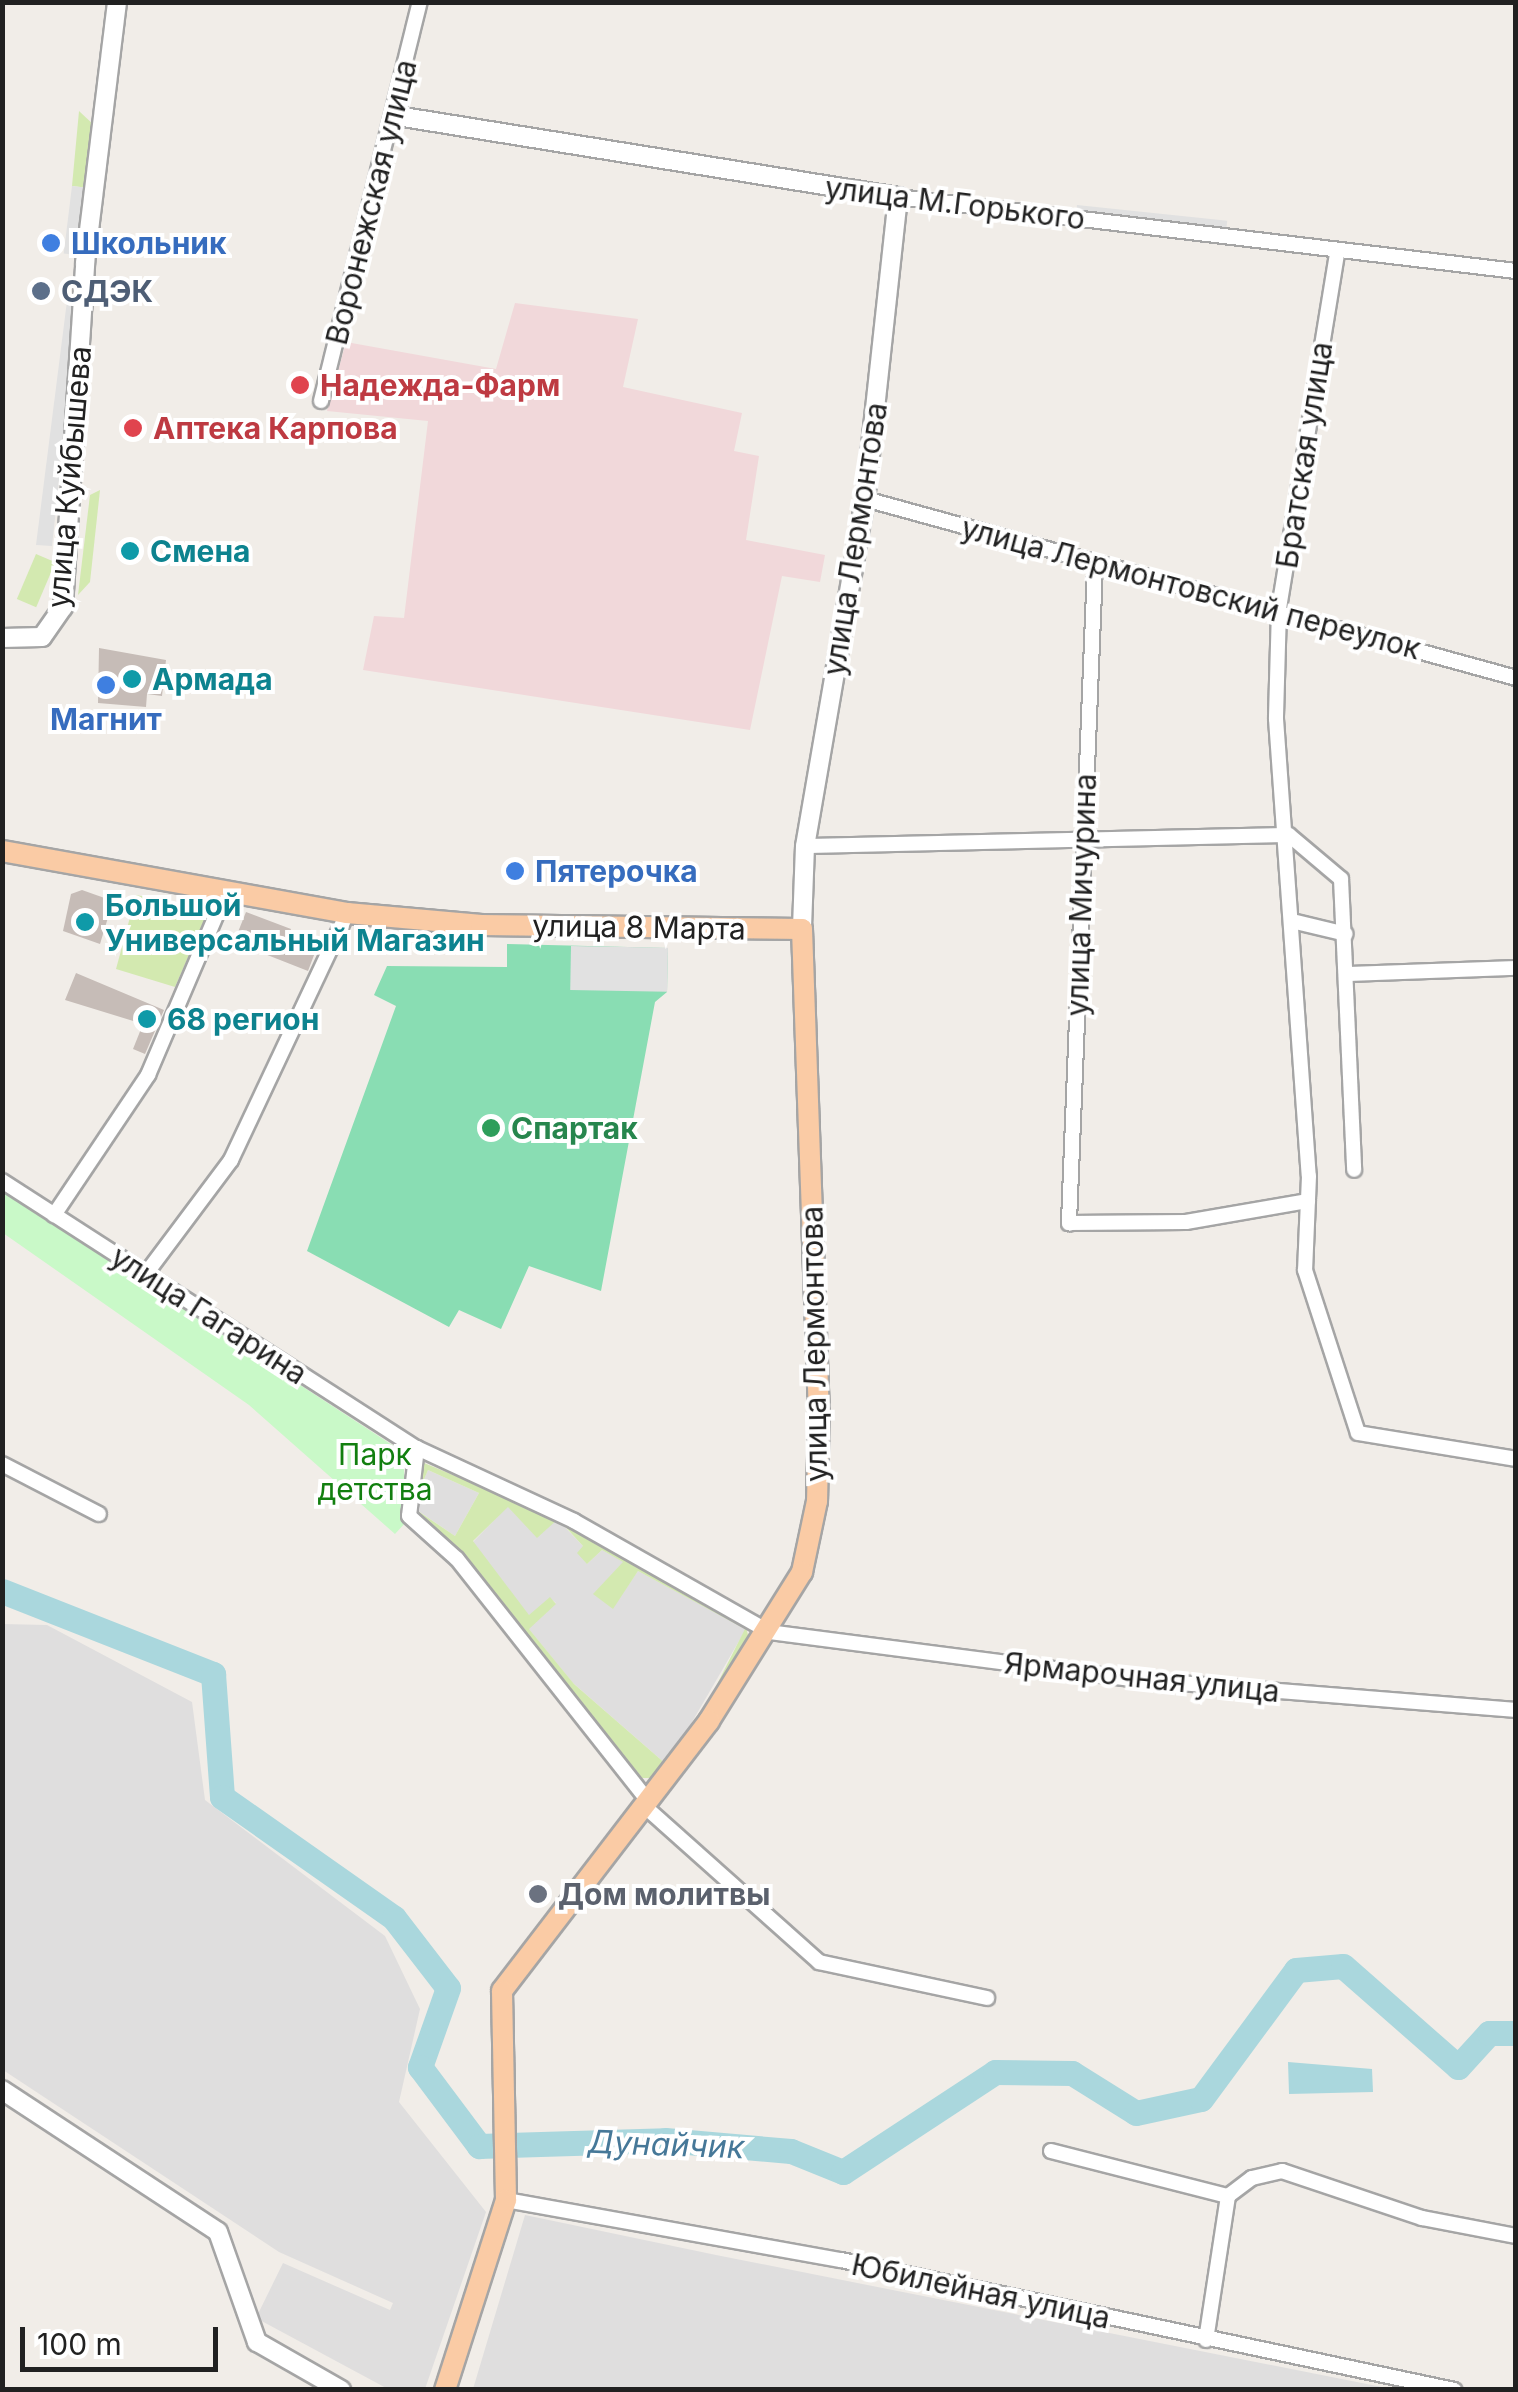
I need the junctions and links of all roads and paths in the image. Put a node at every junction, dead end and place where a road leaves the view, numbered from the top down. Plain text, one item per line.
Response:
1 (117, 2) edge
2 (420, 2) edge
3 (396, 116) junction
4 (898, 197) junction
5 (1336, 254) junction
6 (1516, 271) edge
7 (322, 401) dead end
8 (865, 499) junction
9 (1095, 566) junction
10 (1279, 609) junction
11 (2, 638) edge
12 (1516, 678) edge
13 (1289, 835) junction
14 (1082, 844) junction
15 (805, 846) junction
16 (2, 850) edge
17 (226, 892) junction
18 (347, 913) junction
19 (1296, 922) junction
20 (802, 929) junction
21 (1346, 934) junction
22 (1516, 968) edge
23 (1349, 974) junction
24 (1354, 1170) dead end
25 (2, 1181) edge
26 (1308, 1201) junction
27 (54, 1215) junction
28 (145, 1275) junction
29 (417, 1448) junction
30 (1516, 1458) edge
31 (2, 1464) edge
32 (99, 1514) dead end
33 (770, 1632) junction
34 (1516, 1710) edge
35 (645, 1803) junction
36 (987, 1998) dead end
37 (2, 2090) edge
38 (1051, 2152) dead end
39 (1228, 2196) junction
40 (506, 2200) junction
41 (1516, 2236) edge
42 (1206, 2340) junction
43 (341, 2390) edge
44 (444, 2390) edge
45 (1454, 2390) edge

1 - 11 street, улица Куйбышева
2 - 3 street, Воронежская улица
3 - 4 street, улица М.Горького
3 - 7 street, Воронежская улица
4 - 5 street, улица М.Горького
4 - 8 street, улица Лермонтова
5 - 6 street, улица М.Горького
5 - 10 street, Братская улица
8 - 9 street, улица Лермонтовский переулок
8 - 15 street, улица Лермонтова
9 - 10 street, улица Лермонтовский переулок
9 - 14 street, улица Мичурина
10 - 12 street, улица Лермонтовский переулок
10 - 13 street, Братская улица
13 - 14 street
13 - 19 street, Братская улица
13 - 21 street
14 - 15 street
14 - 26 street, улица Мичурина
15 - 20 street, улица Лермонтова
16 - 17 main road, улица 8 Марта
17 - 18 main road, улица 8 Марта
17 - 27 street
18 - 20 main road, улица 8 Марта
18 - 28 street
19 - 21 street
19 - 26 street, Братская улица
20 - 33 main road, улица Лермонтова
21 - 23 street
22 - 23 street
23 - 24 street
25 - 27 street, улица Гагарина
26 - 30 street, Братская улица
27 - 28 street, улица Гагарина
28 - 29 street, улица Гагарина
29 - 33 street, улица Гагарина
29 - 35 street
31 - 32 street
33 - 34 street, Ярмарочная улица
33 - 35 main road, улица Лермонтова
35 - 36 street
35 - 40 main road, улица Лермонтова
37 - 43 street
38 - 39 street
39 - 41 street
39 - 42 street
40 - 42 street, Юбилейная улица
40 - 44 main road, улица Лермонтова
42 - 45 street, Юбилейная улица

